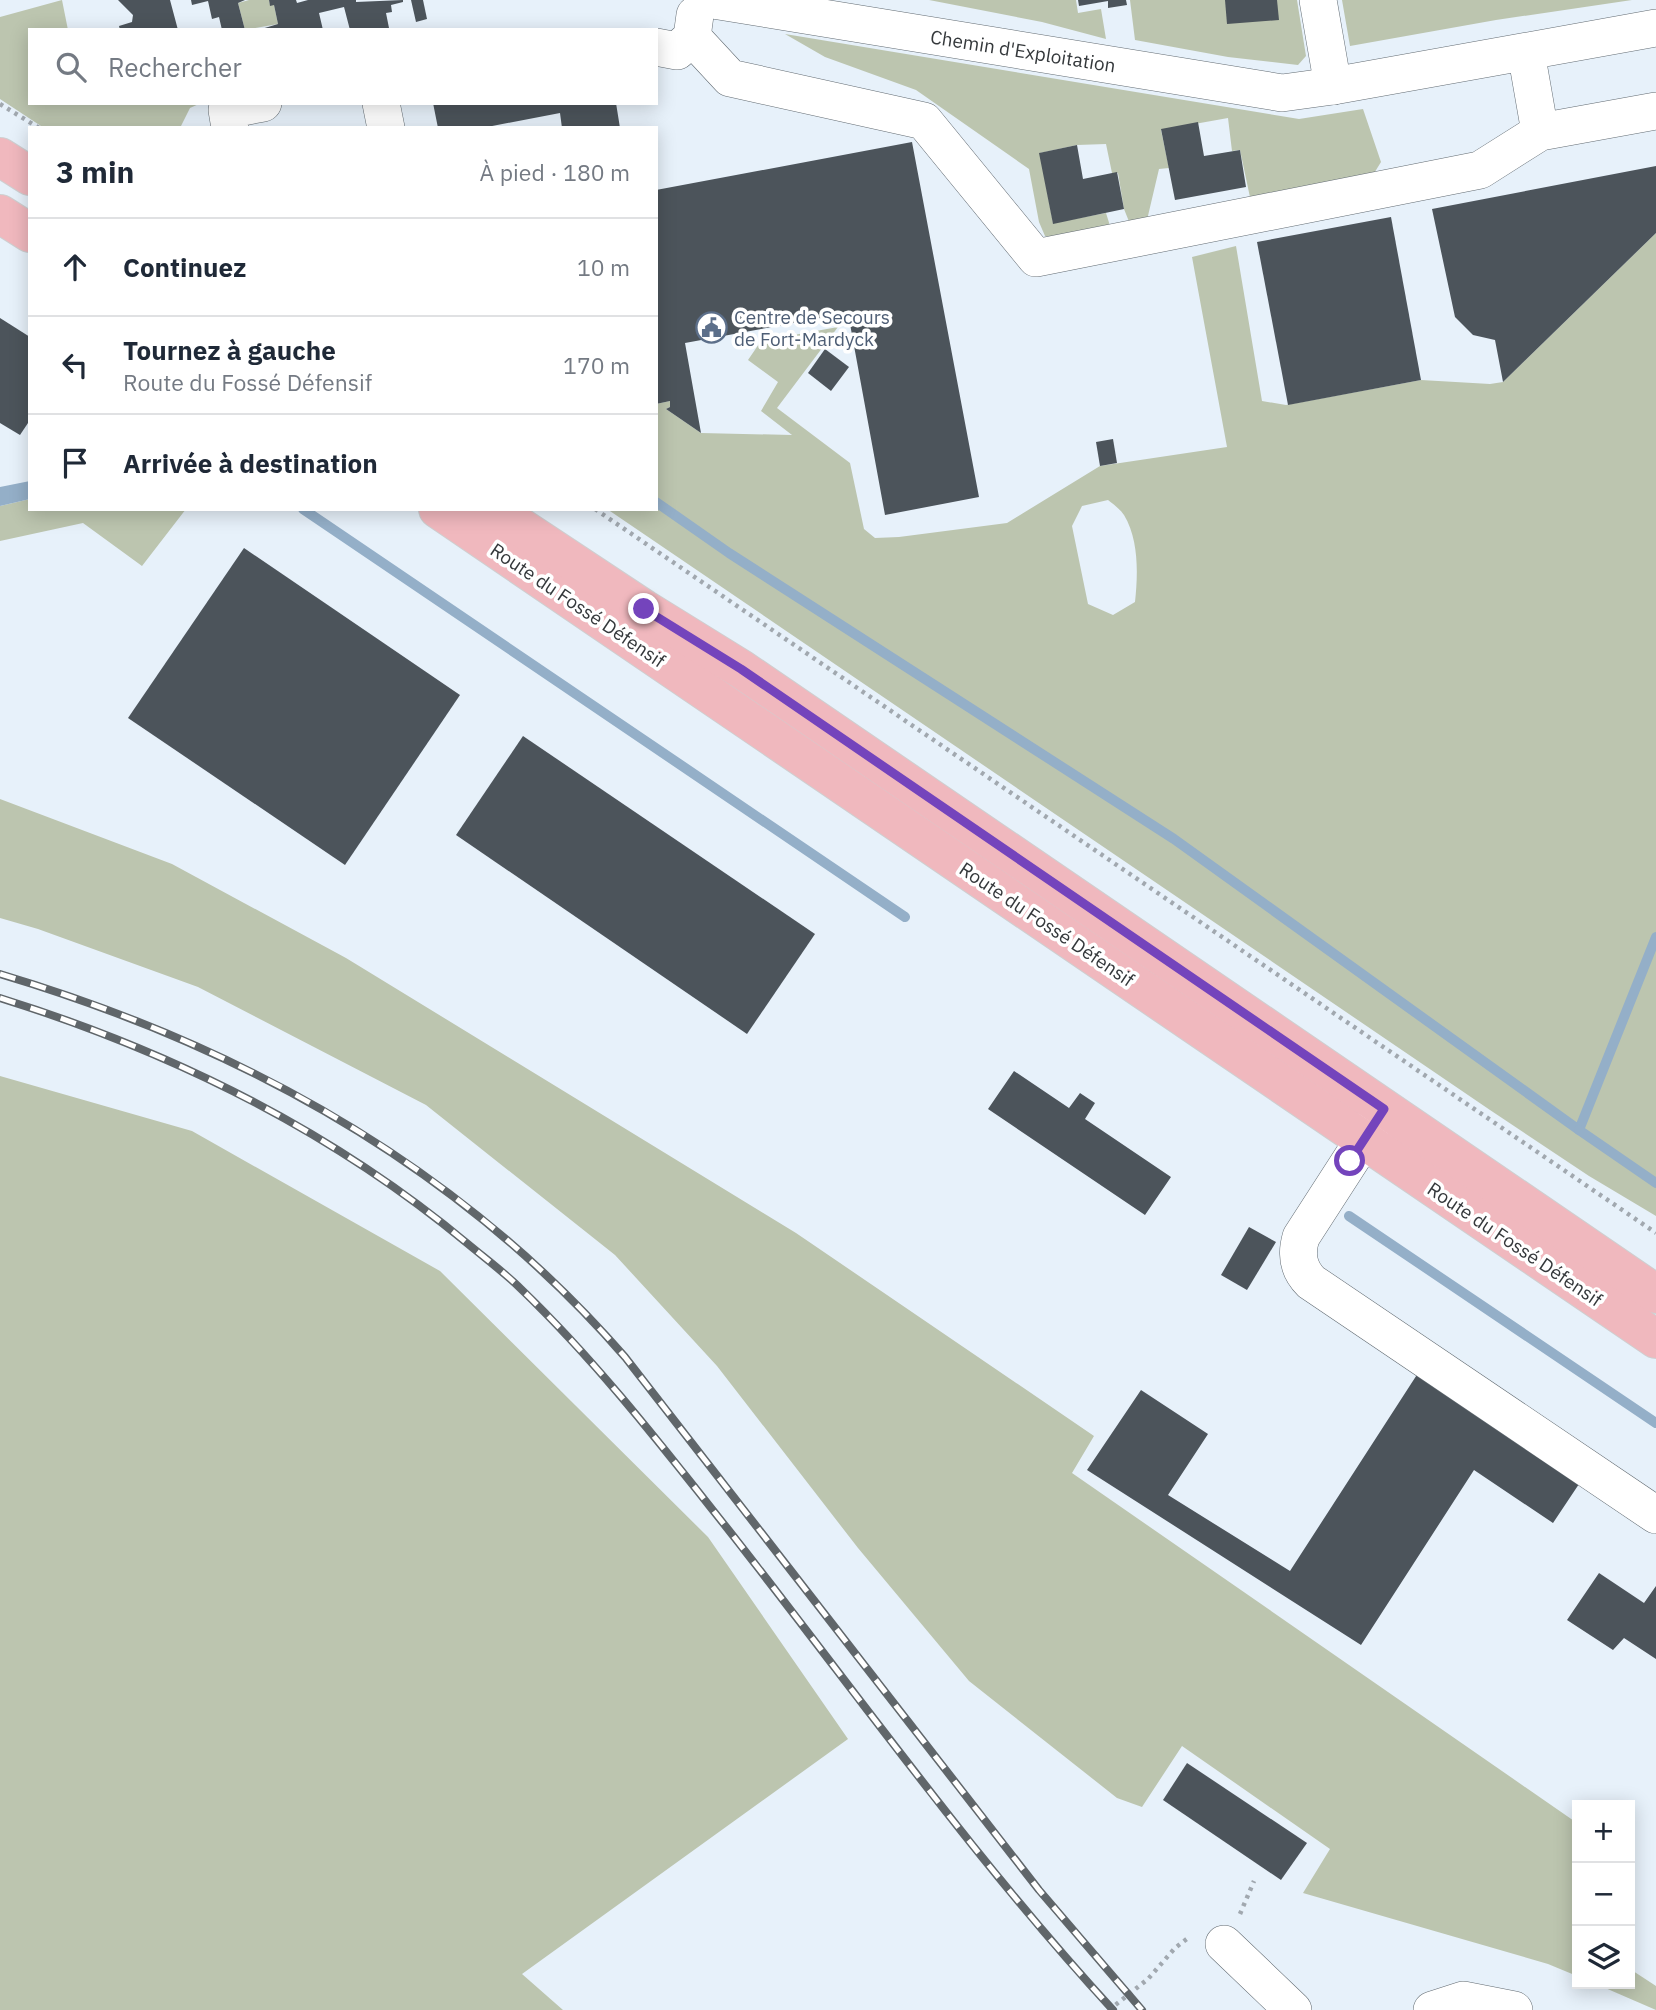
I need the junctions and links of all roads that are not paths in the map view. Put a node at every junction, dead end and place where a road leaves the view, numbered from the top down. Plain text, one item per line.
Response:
1 (1318, 0) edge
2 (709, 1) edge
3 (1656, 29) edge
4 (692, 37) junction
5 (658, 47) edge
6 (1526, 52) junction
7 (1333, 86) junction
8 (252, 105) edge
9 (381, 105) edge
10 (1656, 111) edge
11 (230, 126) edge
12 (386, 126) edge
13 (1540, 132) junction
14 (0, 158) edge
15 (28, 175) edge
16 (0, 214) edge
17 (28, 232) edge
18 (441, 511) edge
19 (496, 511) edge
20 (1373, 1125) junction
21 (1656, 1294) edge
22 (1656, 1339) edge
23 (1656, 1515) edge
24 (1224, 1944) dead end
25 (1293, 2010) edge
26 (1432, 2010) edge
27 (1514, 2010) edge

1 - 7 street
2 - 4 street
2 - 7 street, Chemin d'Exploitation
3 - 6 street, Chemin d'Exploitation
4 - 5 street
4 - 13 street
6 - 7 street, Chemin d'Exploitation
6 - 13 street
8 - 11 street
9 - 12 street
10 - 13 street
14 - 15 main road
16 - 17 main road
18 - 20 main road, Route du Fossé Défensif
19 - 20 main road, Route du Fossé Défensif
20 - 21 main road, Route du Fossé Défensif
20 - 22 main road, Route du Fossé Défensif
20 - 23 street
24 - 25 street
26 - 27 street

